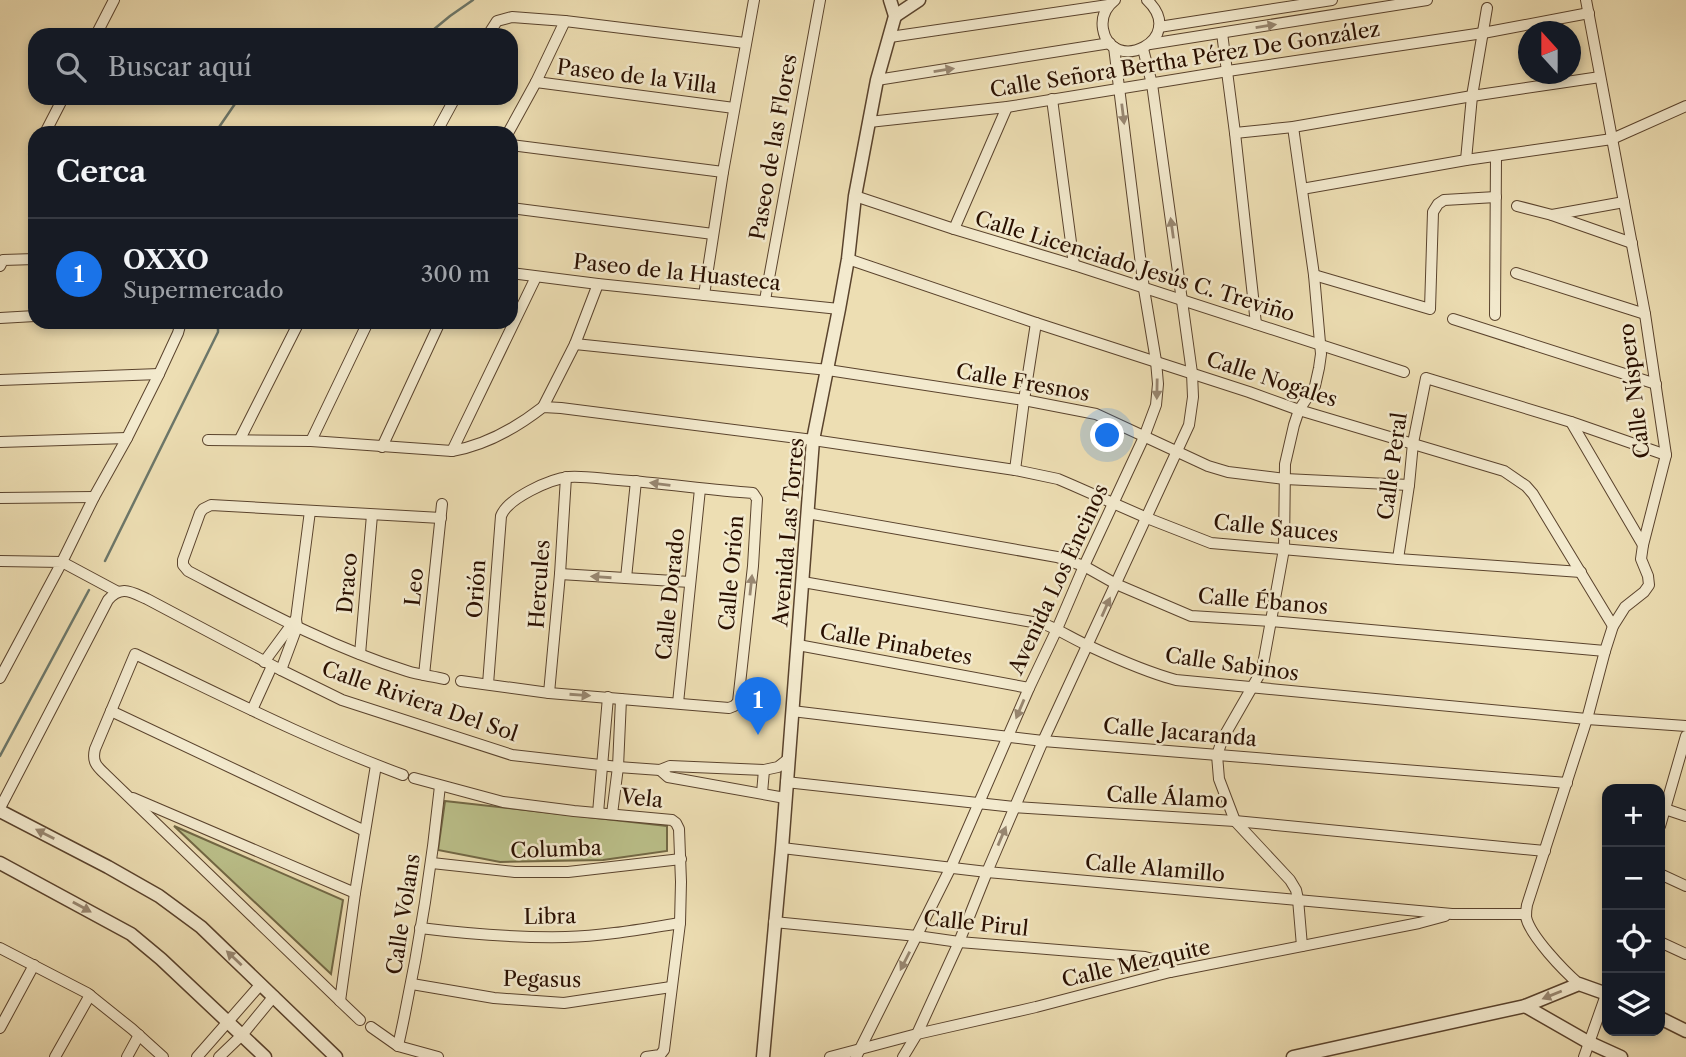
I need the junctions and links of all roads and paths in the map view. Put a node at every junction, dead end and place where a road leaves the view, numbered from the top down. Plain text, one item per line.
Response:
1 (114, 0) edge
2 (754, 0) edge
3 (820, 0) edge
4 (890, 0) edge
5 (919, 0) edge
6 (1147, 0) edge
7 (1332, 0) edge
8 (1427, 0) edge
9 (1586, 0) edge
10 (1112, 3) edge
11 (1487, 8) dead end
12 (1589, 13) junction
13 (895, 16) junction
14 (565, 21) junction
15 (1159, 27) junction
16 (100, 28) edge
17 (493, 28) edge
18 (1222, 33) junction
19 (1483, 33) junction
20 (890, 37) junction
21 (746, 43) junction
22 (1112, 45) junction
23 (1147, 47) junction
24 (1228, 71) junction
25 (1600, 76) junction
26 (877, 80) junction
27 (536, 82) junction
28 (1152, 83) junction
29 (1120, 88) junction
30 (1472, 96) junction
31 (1052, 99) junction
32 (59, 105) edge
33 (451, 105) edge
34 (1686, 106) edge
35 (1007, 107) junction
36 (734, 108) junction
37 (869, 122) junction
38 (49, 126) edge
39 (440, 126) edge
40 (512, 126) edge
41 (1293, 127) junction
42 (1236, 133) junction
43 (1612, 139) junction
44 (518, 146) edge
45 (1496, 157) junction
46 (1466, 160) junction
47 (723, 172) junction
48 (1302, 190) junction
49 (855, 196) junction
50 (1496, 198) junction
51 (1624, 202) junction
52 (1517, 206) dead end
53 (518, 209) edge
54 (1552, 215) junction
55 (954, 229) junction
56 (713, 234) junction
57 (1632, 243) junction
58 (28, 259) edge
59 (848, 259) junction
60 (1074, 265) junction
61 (0, 266) edge
62 (1516, 273) dead end
63 (518, 274) edge
64 (1314, 275) junction
65 (536, 276) junction
66 (598, 284) junction
67 (1144, 289) junction
68 (704, 295) junction
69 (765, 300) junction
70 (1182, 300) junction
71 (839, 309) junction
72 (518, 314) edge
73 (1645, 314) junction
74 (1495, 315) dead end
75 (28, 316) edge
76 (0, 318) edge
77 (1453, 318) dead end
78 (1037, 323) junction
79 (1256, 324) junction
80 (179, 329) edge
81 (295, 329) edge
82 (365, 329) edge
83 (437, 329) edge
84 (511, 329) edge
85 (575, 344) junction
86 (1320, 344) junction
87 (1156, 361) junction
88 (828, 370) junction
89 (1404, 372) dead end
90 (1192, 373) junction
91 (159, 374) junction
92 (0, 380) edge
93 (1656, 383) junction
94 (1024, 400) junction
95 (543, 407) junction
96 (1299, 410) junction
97 (1571, 422) junction
98 (1144, 437) junction
99 (127, 438) junction
100 (240, 439) junction
101 (208, 440) dead end
102 (813, 440) junction
103 (311, 441) junction
104 (0, 442) edge
105 (1413, 443) junction
106 (382, 447) junction
107 (452, 451) junction
108 (1178, 452) junction
109 (1666, 455) junction
110 (1015, 470) junction
111 (566, 477) junction
112 (1285, 479) junction
113 (636, 481) junction
114 (1409, 485) junction
115 (700, 489) junction
116 (94, 497) junction
117 (0, 498) edge
118 (511, 502) joint
119 (1115, 503) junction
120 (442, 504) dead end
121 (310, 511) junction
122 (807, 513) junction
123 (372, 515) junction
124 (441, 518) junction
125 (1147, 518) junction
126 (1643, 545) junction
127 (1284, 549) junction
128 (1398, 559) junction
129 (0, 561) edge
130 (62, 562) junction
131 (1084, 566) junction
132 (1581, 572) junction
133 (560, 574) junction
134 (626, 578) junction
135 (691, 582) junction
136 (803, 582) junction
137 (1116, 583) junction
138 (118, 592) junction
139 (1271, 621) junction
140 (295, 623) junction
141 (1613, 626) junction
142 (1057, 629) junction
143 (798, 645) junction
144 (1088, 646) junction
145 (1605, 651) junction
146 (360, 653) junction
147 (272, 666) junction
148 (424, 675) junction
149 (0, 678) edge
150 (444, 679) dead end
151 (461, 681) dead end
152 (488, 684) junction
153 (1029, 688) junction
154 (1252, 689) junction
155 (549, 693) junction
156 (608, 697) junction
157 (621, 699) junction
158 (678, 703) junction
159 (252, 710) junction
160 (111, 711) junction
161 (792, 711) junction
162 (1587, 719) junction
163 (1686, 726) edge
164 (606, 729) junction
165 (620, 730) junction
166 (1686, 736) edge
167 (1008, 737) junction
168 (1043, 741) junction
169 (1217, 755) junction
170 (787, 760) junction
171 (376, 765) junction
172 (603, 765) junction
173 (618, 767) junction
174 (720, 768) junction
175 (660, 769) junction
176 (764, 770) junction
177 (402, 775) dead end
178 (414, 778) dead end
179 (786, 782) junction
180 (1567, 783) junction
181 (719, 785) junction
182 (440, 786) junction
183 (762, 793) junction
184 (127, 795) junction
185 (785, 798) junction
186 (979, 802) junction
187 (1014, 807) junction
188 (1665, 808) joint
189 (0, 810) edge
190 (598, 813) junction
191 (612, 814) junction
192 (1686, 816) edge
193 (1235, 821) junction
194 (365, 831) junction
195 (782, 848) junction
196 (1545, 851) junction
197 (681, 859) junction
198 (0, 863) edge
199 (432, 863) junction
200 (951, 867) junction
201 (986, 872) junction
202 (1665, 876) edge
203 (1686, 886) edge
204 (355, 893) junction
205 (1298, 900) junction
206 (1452, 914) junction
207 (1526, 914) junction
208 (774, 922) junction
209 (680, 923) junction
210 (420, 928) junction
211 (918, 936) junction
212 (958, 942) junction
213 (1665, 944) edge
214 (1302, 946) junction
215 (0, 948) edge
216 (1686, 954) edge
217 (34, 965) junction
218 (1170, 972) junction
219 (261, 984) junction
220 (412, 984) junction
221 (1579, 984) junction
222 (671, 988) junction
223 (1602, 991) edge
224 (90, 995) junction
225 (274, 996) junction
226 (340, 1001) junction
227 (1525, 1006) junction
228 (1602, 1006) edge
229 (360, 1020) dead end
230 (1665, 1020) edge
231 (228, 1022) junction
232 (371, 1027) dead end
233 (0, 1028) edge
234 (1686, 1031) edge
235 (917, 1034) junction
236 (139, 1035) junction
237 (242, 1035) junction
238 (1588, 1042) junction
239 (398, 1046) junction
240 (208, 1047) junction
241 (860, 1054) edge
242 (55, 1057) edge
243 (127, 1057) edge
244 (163, 1057) edge
245 (197, 1057) edge
246 (219, 1057) edge
247 (265, 1057) edge
248 (335, 1057) edge
249 (438, 1057) edge
250 (646, 1057) edge
251 (763, 1057) edge
252 (830, 1057) edge
253 (903, 1057) edge
254 (1293, 1057) edge
255 (1584, 1057) edge
256 (1621, 1057) edge

1 - 16 street
2 - 21 street
3 - 69 street, Paseo de las Flores
4 - 13 street
5 - 13 street
6 - 15 street
7 - 15 street
18 -> 8 street
9 - 12 street, Calle Níspero
10 - 20 street
10 - 22 street, Avenida Los Encinos
11 - 19 street
12 - 19 street, Calle Señora Bertha Pérez De González
12 - 25 street, Calle Níspero
13 - 20 street, Avenida Las Torres
14 - 17 street
14 - 21 street
14 - 27 street
15 - 23 street
18 - 23 street
18 - 24 street
19 - 24 street, Calle Señora Bertha Pérez De González
19 - 30 street
20 - 26 street, Avenida Las Torres
21 - 36 street
22 - 23 street
26 -> 22 street
22 - 29 street, Avenida Los Encinos
23 - 28 street
24 - 28 street, Calle Señora Bertha Pérez De González
24 - 42 street
25 - 30 street
25 - 43 street, Calle Níspero
26 - 37 street, Avenida Las Torres
27 - 36 street, Paseo de la Villa
27 - 40 street
28 - 29 street, Calle Señora Bertha Pérez De González
70 -> 28 street
29 - 31 street, Calle Señora Bertha Pérez De González
29 -> 67 street, Avenida Los Encinos
30 - 41 street
30 - 46 street
31 - 35 street, Calle Señora Bertha Pérez De González
31 - 60 street
32 - 38 street
33 - 39 street
34 - 43 street
35 - 37 street, Calle Señora Bertha Pérez De González
35 - 55 street
36 - 47 street
37 - 49 street, Avenida Las Torres
41 - 42 street
41 - 48 street
42 - 79 street
43 - 45 street
43 - 51 street, Calle Níspero
44 - 47 street
45 - 46 street
45 - 50 street
46 - 48 street
47 - 56 street
48 - 64 street
49 - 55 street, Calle Licenciado Jesús C. Treviño
49 - 59 street, Avenida Las Torres
50 - 64 street
50 - 74 street
51 - 54 street
51 - 57 street, Calle Níspero
52 - 54 street
53 - 56 street
54 - 57 street
55 - 60 street, Calle Licenciado Jesús C. Treviño
56 - 68 street
57 - 73 street, Calle Níspero
58 - 61 street
59 - 71 street, Avenida Las Torres
59 - 78 street, Calle Nogales
60 - 67 street, Calle Licenciado Jesús C. Treviño
62 - 73 street
63 - 65 street, Paseo de la Huasteca
64 - 86 street
65 - 66 street, Paseo de la Huasteca
65 - 72 street
66 - 68 street, Paseo de la Huasteca
66 - 85 street
67 - 70 street, Calle Licenciado Jesús C. Treviño
67 - 87 street, Avenida Los Encinos
68 - 69 street, Paseo de la Huasteca
69 - 71 street, Paseo de la Huasteca
70 - 79 street, Calle Licenciado Jesús C. Treviño
70 - 90 street
71 - 88 street, Avenida Las Torres
73 - 93 street, Calle Níspero
75 - 76 street
77 - 93 street
78 - 87 street, Calle Nogales
78 - 94 street
79 - 86 street, Calle Licenciado Jesús C. Treviño
80 - 91 street
81 - 100 street
82 - 103 street
83 - 106 street
84 - 107 street
85 - 88 street, Calle Fresnos
85 - 95 street
86 - 89 street, Calle Licenciado Jesús C. Treviño
86 - 96 street
87 - 90 street, Calle Nogales
87 -> 98 street, Avenida Los Encinos
88 - 94 street, Calle Fresnos
88 - 102 street, Avenida Las Torres
90 - 96 street, Calle Nogales
90 - 108 street
91 - 92 street
91 - 99 street
93 - 109 street, Calle Níspero
94 - 98 street, Calle Fresnos
94 - 110 street
95 - 102 street, Calle Sauces
95 - 107 street
96 - 105 street, Calle Nogales
96 - 112 street
97 - 105 street, Calle Peral
97 - 109 street
97 - 126 street
98 - 108 street, Calle Fresnos
98 - 119 street, Avenida Los Encinos
99 - 104 street
99 - 116 street
100 - 101 street
100 - 103 street
102 - 110 street, Calle Sauces
102 - 122 street, Avenida Las Torres
103 - 106 street
105 - 114 street, Calle Peral
105 - 132 street, Calle Nogales
106 - 107 street
108 - 112 street, Calle Fresnos
108 - 125 street
109 - 126 street, Calle Níspero
110 - 119 street, Calle Sauces
111 - 113 street, Calle Orión
111 - 118 street, Calle Orión
111 - 133 street, Hercules
112 - 114 street, Calle Fresnos
112 - 127 street
115 -> 113 street, Calle Orión
113 - 134 street
114 - 128 street, Calle Peral
115 - 135 street, Calle Dorado
158 -> 115 street, Calle Orión
116 - 117 street
116 - 130 street
118 - 152 street, Orión
119 - 125 street, Calle Sauces
119 - 131 street, Avenida Los Encinos
120 - 124 street, Leo
121 - 123 street
121 - 140 street
121 - 140 street
122 - 131 street, Calle Ébanos
122 - 136 street, Avenida Las Torres
123 - 124 street
123 - 146 street, Draco
124 - 148 street, Leo
125 - 127 street, Calle Sauces
125 - 137 street
126 - 141 street, Calle Níspero
127 - 128 street, Calle Sauces
127 - 139 street
128 - 132 street, Calle Sauces
129 - 130 street
130 - 138 street, Calle Riviera Del Sol
130 - 149 street
131 - 137 street, Calle Ébanos
131 - 142 street, Avenida Los Encinos
132 - 141 street, Calle Nogales
134 -> 133 street
133 - 155 street, Hercules
134 - 135 street
135 - 158 street, Calle Dorado
136 - 142 street, Calle Sabinos
136 - 143 street, Avenida Las Torres
137 - 139 street, Calle Ébanos
144 -> 137 street
138 - 147 street, Calle Riviera Del Sol
138 - 189 street
139 - 145 street, Calle Ébanos
139 - 154 street
140 - 146 street
140 - 147 street
140 - 147 street
141 - 145 street, Calle Níspero
142 - 144 street, Calle Sabinos
142 - 153 street, Avenida Los Encinos
143 - 153 street, Calle Pinabetes
143 - 161 street, Avenida Las Torres
144 - 154 street, Calle Sabinos
144 - 168 street
145 - 162 street, Calle Níspero
146 - 148 street
147 - 159 street
147 - 172 street, Calle Riviera Del Sol
148 - 150 street
151 - 152 street, Calle Orión
152 - 155 street, Calle Orión
153 -> 167 street, Avenida Los Encinos
154 - 162 street, Calle Sabinos
154 - 169 street
155 -> 156 street, Calle Orión
156 - 157 street, Calle Orión
156 - 164 street
157 - 158 street, Calle Orión
157 - 165 street
159 - 160 street
159 - 171 street
160 - 184 street
160 - 194 street
161 - 167 street, Calle Jacaranda
161 - 170 street, Avenida Las Torres
162 - 163 street, Calle Sabinos
162 - 180 street, Calle Níspero
164 - 165 street
164 - 172 street
165 - 173 street
166 - 188 street
167 - 168 street, Calle Jacaranda
167 - 186 street, Avenida Los Encinos
168 - 169 street, Calle Jacaranda
168 - 187 street
169 - 180 street, Calle Jacaranda
169 - 193 street
170 - 176 street, Calle Riviera Del Sol
170 - 179 street, Avenida Las Torres
171 - 177 street
171 - 194 street
172 - 173 street, Calle Riviera Del Sol
172 - 190 street
173 - 175 street, Calle Riviera Del Sol
173 - 191 street
174 - 175 street, Calle Riviera Del Sol
174 - 176 street, Calle Riviera Del Sol
174 - 181 street
175 - 181 street, Calle Riviera Del Sol
176 - 183 street
178 - 182 street, Vela
179 - 185 street, Avenida Las Torres
179 - 186 street, Calle Álamo
180 - 196 street, Calle Níspero
181 - 183 street, Calle Riviera Del Sol
182 - 190 street, Vela
182 - 199 street, Calle Volans
183 - 185 street, Calle Riviera Del Sol
184 - 204 street
184 - 226 street
185 - 195 street, Avenida Las Torres
186 - 187 street, Calle Álamo
186 - 200 street, Avenida Los Encinos
187 - 193 street, Calle Álamo
201 -> 187 street
188 - 192 street
219 -> 189 street
190 - 191 street, Vela
191 - 197 street, Vela
193 - 196 street, Calle Álamo
193 - 205 street
194 - 204 street
195 - 200 street, Calle Alamillo
195 - 208 street, Avenida Las Torres
196 - 207 street, Calle Níspero
197 - 199 street, Columba
197 - 209 street, Vela
198 -> 231 street
199 - 210 street, Calle Volans
200 - 201 street, Calle Alamillo
200 - 211 street, Avenida Los Encinos
201 - 205 street, Calle Alamillo
201 - 212 street
202 - 203 street
204 - 226 street
205 - 206 street, Calle Alamillo
205 - 214 street
206 - 207 street, Calle Alamillo
206 - 214 street, Calle Mezquite
207 - 221 street
208 - 211 street, Calle Pirul
208 - 251 street, Avenida Las Torres
209 - 210 street, Libra
209 - 222 street, Vela
210 - 220 street, Calle Volans
211 - 212 street, Calle Pirul
211 -> 241 street, Avenida Los Encinos
212 - 218 street, Calle Pirul
212 - 235 street
213 - 216 street
214 - 218 street, Calle Mezquite
215 - 217 street
217 - 224 street
217 - 233 street
218 - 235 street, Calle Mezquite
219 - 225 street
219 - 231 street
220 - 222 street, Pegasus
220 - 239 street, Calle Volans
221 - 223 street
221 -> 227 street
222 - 250 street, Vela
224 - 236 street
224 - 242 street
225 - 237 street
225 - 248 street
226 - 229 street
227 - 238 street
227 - 254 street
228 - 238 street
230 - 234 street
231 - 237 street
231 - 240 street
232 - 239 street
235 - 241 street, Calle Mezquite
235 - 253 street
236 - 243 street
236 - 244 street
237 - 246 street
237 - 247 street
238 - 255 street
238 - 256 street
239 - 249 street
240 - 245 street
240 - 246 street
241 - 252 street, Calle Mezquite

